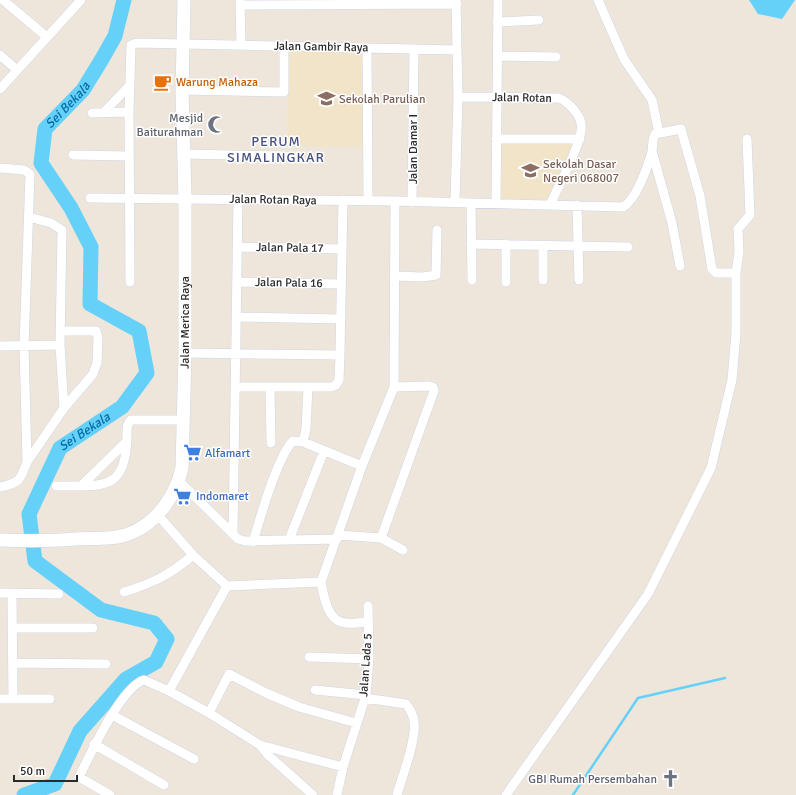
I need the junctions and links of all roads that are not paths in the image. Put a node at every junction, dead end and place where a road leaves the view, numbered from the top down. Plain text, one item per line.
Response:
1 (3, 0) edge
2 (184, 0) edge
3 (498, 0) edge
4 (598, 0) edge
5 (75, 2) edge
6 (240, 2) edge
7 (277, 2) edge
8 (412, 2) edge
9 (457, 2) edge
10 (539, 20) dead end
11 (498, 22) junction
12 (47, 37) junction
13 (184, 45) junction
14 (240, 45) junction
15 (284, 47) junction
16 (367, 48) junction
17 (414, 49) junction
18 (457, 50) junction
19 (0, 55) edge
20 (498, 56) junction
21 (556, 57) dead end
22 (17, 70) junction
23 (130, 85) junction
24 (0, 89) edge
25 (182, 90) junction
26 (458, 97) junction
27 (498, 97) junction
28 (92, 112) dead end
29 (104, 112) junction
30 (129, 112) junction
31 (659, 133) junction
32 (496, 139) junction
33 (580, 139) junction
34 (747, 139) dead end
35 (652, 151) junction
36 (184, 154) junction
37 (73, 155) dead end
38 (129, 156) junction
39 (285, 156) dead end
40 (0, 168) edge
41 (90, 198) dead end
42 (185, 198) junction
43 (129, 199) junction
44 (238, 200) junction
45 (343, 200) junction
46 (368, 201) junction
47 (395, 201) junction
48 (412, 202) junction
49 (455, 202) junction
50 (496, 203) junction
51 (471, 204) junction
52 (550, 205) junction
53 (577, 205) junction
54 (29, 217) junction
55 (436, 230) dead end
56 (471, 244) junction
57 (506, 244) junction
58 (543, 246) junction
59 (239, 247) junction
60 (577, 247) junction
61 (628, 247) dead end
62 (342, 249) junction
63 (680, 266) dead end
64 (736, 273) junction
65 (395, 276) junction
66 (472, 280) dead end
67 (543, 280) dead end
68 (579, 280) dead end
69 (130, 282) dead end
70 (238, 282) junction
71 (506, 282) dead end
72 (341, 284) junction
73 (237, 317) junction
74 (340, 319) junction
75 (60, 331) junction
76 (60, 345) junction
77 (0, 346) edge
78 (24, 346) junction
79 (184, 353) junction
80 (236, 353) junction
81 (340, 355) junction
82 (236, 387) junction
83 (270, 387) junction
84 (308, 387) junction
85 (394, 387) junction
86 (64, 408) junction
87 (184, 420) junction
88 (127, 441) junction
89 (303, 442) junction
90 (271, 443) dead end
91 (324, 451) junction
92 (27, 462) junction
93 (362, 466) junction
94 (179, 481) junction
95 (82, 485) junction
96 (56, 486) dead end
97 (0, 487) edge
98 (157, 514) junction
99 (233, 533) junction
100 (338, 537) junction
101 (381, 538) junction
102 (0, 540) edge
103 (289, 540) junction
104 (253, 542) junction
105 (403, 550) dead end
106 (193, 555) junction
107 (321, 582) junction
108 (227, 586) junction
109 (124, 592) dead end
110 (0, 593) edge
111 (12, 593) junction
112 (59, 594) dead end
113 (368, 606) dead end
114 (369, 622) junction
115 (12, 628) junction
116 (93, 628) dead end
117 (309, 657) dead end
118 (369, 659) junction
119 (13, 663) junction
120 (106, 664) dead end
121 (315, 690) dead end
122 (169, 691) junction
123 (366, 696) junction
124 (0, 699) edge
125 (13, 699) junction
126 (50, 699) dead end
127 (209, 713) junction
128 (112, 715) junction
129 (356, 724) junction
130 (94, 744) junction
131 (260, 745) junction
132 (194, 759) dead end
133 (343, 766) junction
134 (164, 785) dead end
135 (110, 795) edge
136 (313, 795) edge
137 (337, 795) edge
138 (397, 795) edge
139 (506, 795) edge

1 - 12 street
2 - 13 street, Jalan Merica Raya
3 - 11 street
4 - 31 street
5 - 12 street
6 - 7 street
6 - 14 street
7 - 8 street
8 - 9 street
9 - 18 street
10 - 11 street
11 - 20 street
12 - 22 street
13 - 14 street, Jalan Gambir Raya
13 - 23 street, Jalan Gambir Raya
13 - 25 street, Jalan Merica Raya
14 - 15 street, Jalan Gambir Raya
15 - 16 street, Jalan Gambir Raya
15 - 25 street
16 - 17 street, Jalan Gambir Raya
16 - 46 street
17 - 18 street, Jalan Gambir Raya
17 - 48 street, Jalan Damar I
18 - 26 street
19 - 22 street
20 - 21 street
20 - 27 street
22 - 24 street
23 - 29 street
23 - 30 street
25 - 36 street, Jalan Merica Raya
26 - 27 street, Jalan Rotan
26 - 49 street
27 - 32 street
27 - 33 street, Jalan Rotan
28 - 29 street
29 - 30 street
30 - 38 street
31 - 35 street
31 - 64 street
32 - 33 street
32 - 50 street
33 - 52 street, Jalan Rotan
34 - 64 street
35 - 53 street, Jalan Rotan Raya
35 - 63 street
36 - 39 street
36 - 42 street, Jalan Merica Raya
37 - 38 street
38 - 43 street
40 - 54 street
41 - 43 street, Jalan Rotan Raya
42 - 43 street, Jalan Rotan Raya
42 - 44 street, Jalan Rotan Raya
42 - 79 street, Jalan Merica Raya
43 - 69 street
44 - 45 street, Jalan Rotan Raya
44 - 59 street
45 - 46 street, Jalan Rotan Raya
45 - 62 street
46 - 47 street, Jalan Rotan Raya
47 - 48 street, Jalan Rotan Raya
47 - 65 street
48 - 49 street, Jalan Rotan Raya
49 - 51 street, Jalan Rotan Raya
50 - 51 street, Jalan Rotan Raya
50 - 52 street, Jalan Rotan Raya
51 - 56 street
52 - 53 street, Jalan Rotan Raya
53 - 60 street
54 - 75 street
54 - 78 street
55 - 65 street
56 - 57 street
56 - 66 street
57 - 58 street
57 - 71 street
58 - 60 street
58 - 67 street
59 - 62 street, Jalan Pala 17
59 - 70 street
60 - 61 street
60 - 68 street
62 - 72 street
64 - 139 street
65 - 85 street
70 - 72 street, Jalan Pala 16
70 - 73 street
72 - 74 street
73 - 74 street
73 - 80 street
74 - 81 street
75 - 76 street
75 - 86 street
76 - 78 street
76 - 86 street
77 - 78 street
78 - 92 street
79 - 80 street
79 - 87 street, Jalan Merica Raya
80 - 81 street
80 - 82 street
81 - 84 street
82 - 83 street
82 - 99 street
83 - 84 street
83 - 90 street
84 - 89 street
85 - 93 street
85 - 101 street
86 - 92 street
87 - 88 street
87 - 94 street, Jalan Merica Raya
88 - 95 street
88 - 95 street
89 - 91 street
89 - 104 street
91 - 93 street
91 - 103 street
92 - 97 street
93 - 100 street
94 - 98 street, Jalan Merica Raya
94 - 99 street
95 - 96 street
98 - 102 street, Jalan Merica Raya
98 - 106 street
99 - 104 street
100 - 101 street
100 - 103 street
100 - 107 street
101 - 105 street
103 - 104 street
106 - 108 street
106 - 109 street
107 - 108 street
107 - 114 street
108 - 122 street
110 - 111 street
111 - 112 street
111 - 115 street
113 - 114 street, Jalan Lada 5
114 - 118 street, Jalan Lada 5
115 - 116 street
115 - 119 street
117 - 118 street
118 - 123 street, Jalan Lada 5
119 - 120 street
119 - 125 street
121 - 123 street
122 - 127 street
122 - 128 street
123 - 129 street, Jalan Lada 5
123 - 138 street
124 - 125 street
125 - 126 street
127 - 129 street
127 - 131 street
128 - 130 street
128 - 132 street
129 - 133 street, Jalan Lada 5
130 - 134 street
130 - 135 street
131 - 133 street
131 - 136 street
133 - 137 street, Jalan Lada 5

